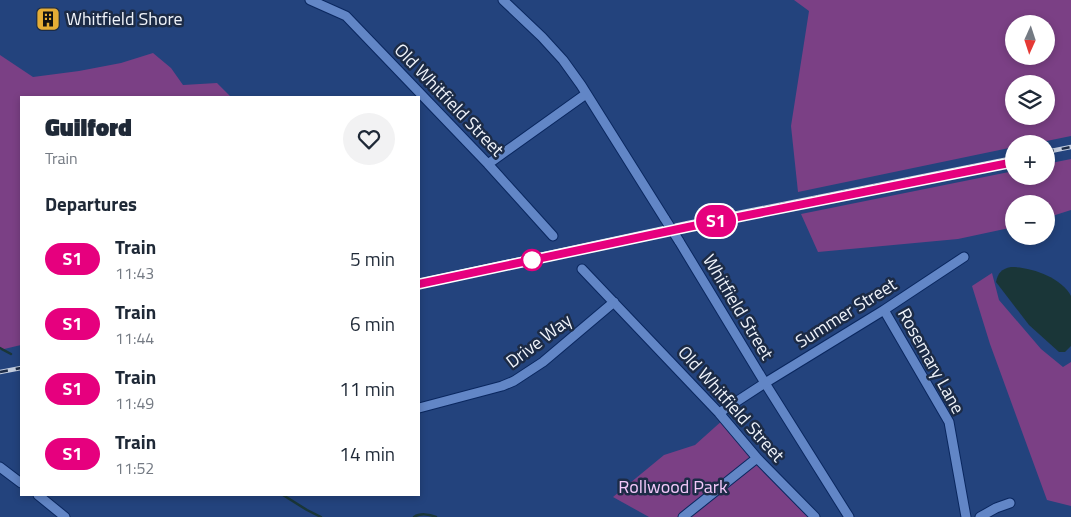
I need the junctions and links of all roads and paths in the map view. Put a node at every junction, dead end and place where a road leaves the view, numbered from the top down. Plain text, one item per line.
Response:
1 (310, 0) edge
2 (503, 0) edge
3 (586, 94) junction
4 (488, 164) junction
5 (553, 236) dead end
6 (964, 257) dead end
7 (582, 269) dead end
8 (614, 302) junction
9 (884, 310) junction
10 (765, 383) junction
11 (420, 408) edge
12 (719, 413) junction
13 (757, 458) junction
14 (0, 468) edge
15 (20, 482) edge
16 (39, 496) edge
17 (1010, 503) dead end
18 (65, 517) edge
19 (683, 517) edge
20 (815, 517) edge
21 (849, 517) edge
22 (966, 517) edge
23 (980, 517) edge

1 - 4 street, Old Whitfield Street
2 - 3 street, Whitfield Street
3 - 4 street
3 - 10 street, Whitfield Street, bridge
4 - 5 street, Old Whitfield Street
6 - 9 street, Summer Street
7 - 8 street, Old Whitfield Street
8 - 11 street, Drive Way
8 - 12 street, Old Whitfield Street
9 - 10 street, Summer Street
9 - 22 street, Rosemary Lane
10 - 12 street, Summer Street
10 - 21 street, Whitfield Street
12 - 13 street, Old Whitfield Street
13 - 19 street
13 - 20 street, Old Whitfield Street
14 - 15 street
16 - 18 street
17 - 23 street

